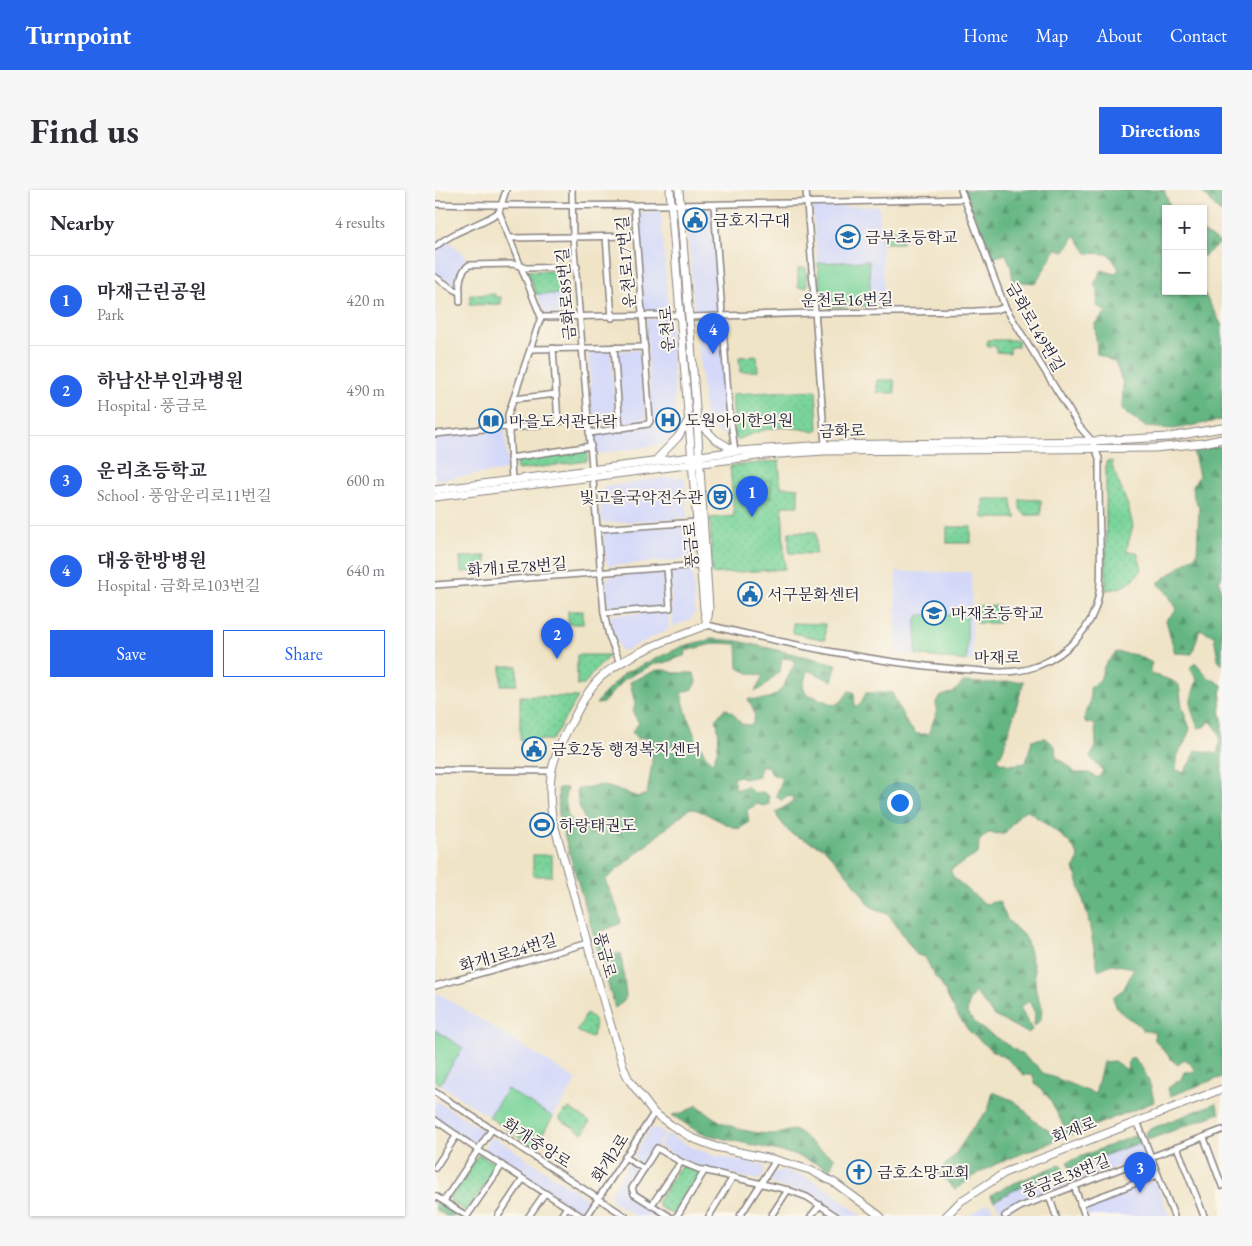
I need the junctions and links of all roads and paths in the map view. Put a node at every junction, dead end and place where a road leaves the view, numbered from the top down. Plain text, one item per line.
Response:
1 (506, 190) edge
2 (572, 190) edge
3 (670, 190) edge
4 (679, 190) edge
5 (806, 190) edge
6 (961, 190) edge
7 (964, 198) junction
8 (807, 202) junction
9 (435, 204) edge
10 (714, 204) junction
11 (680, 205) junction
12 (572, 206) junction
13 (634, 206) junction
14 (671, 206) junction
15 (500, 209) junction
16 (635, 236) junction
17 (573, 237) junction
18 (606, 237) junction
19 (510, 238) junction
20 (435, 247) edge
21 (521, 266) junction
22 (577, 267) junction
23 (435, 277) edge
24 (460, 293) junction
25 (460, 302) dead end
26 (1005, 307) junction
27 (815, 313) junction
28 (679, 315) junction
29 (643, 316) junction
30 (722, 316) junction
31 (689, 317) junction
32 (541, 318) junction
33 (581, 318) junction
34 (612, 318) junction
35 (645, 347) junction
36 (553, 348) junction
37 (584, 348) junction
38 (614, 348) junction
39 (531, 349) junction
40 (557, 394) junction
41 (514, 399) junction
42 (589, 417) junction
43 (688, 421) junction
44 (697, 421) junction
45 (559, 422) junction
46 (1222, 428) edge
47 (509, 429) junction
48 (620, 429) junction
49 (590, 433) junction
50 (435, 434) edge
51 (1222, 439) edge
52 (1092, 441) junction
53 (825, 445) junction
54 (591, 446) junction
55 (1095, 449) junction
56 (735, 451) junction
57 (691, 457) junction
58 (511, 458) junction
59 (656, 460) junction
60 (697, 462) junction
61 (593, 468) junction
62 (594, 477) junction
63 (512, 480) junction
64 (435, 490) edge
65 (435, 498) edge
66 (697, 522) junction
67 (598, 529) junction
68 (700, 565) junction
69 (667, 568) junction
70 (601, 573) junction
71 (435, 585) edge
72 (604, 613) junction
73 (707, 625) junction
74 (619, 663) junction
75 (435, 770) edge
76 (551, 771) junction
77 (588, 944) junction
78 (435, 986) edge
79 (1222, 1089) edge
80 (435, 1092) edge
81 (654, 1113) junction
82 (435, 1121) edge
83 (1137, 1121) junction
84 (491, 1129) junction
85 (1222, 1130) edge
86 (457, 1135) junction
87 (1204, 1138) junction
88 (1177, 1147) junction
89 (478, 1150) junction
90 (625, 1157) junction
91 (1151, 1158) junction
92 (775, 1160) junction
93 (681, 1162) junction
94 (502, 1165) junction
95 (435, 1168) edge
96 (644, 1169) junction
97 (705, 1170) junction
98 (1158, 1175) junction
99 (523, 1178) junction
100 (733, 1178) junction
101 (762, 1183) junction
102 (1074, 1186) junction
103 (1222, 1186) edge
104 (788, 1190) junction
105 (545, 1193) junction
106 (435, 1196) edge
107 (1049, 1196) junction
108 (598, 1199) junction
109 (444, 1202) junction
110 (1081, 1204) junction
111 (820, 1205) junction
112 (651, 1206) junction
113 (567, 1207) junction
114 (467, 1216) edge
115 (498, 1216) edge
116 (529, 1216) edge
117 (561, 1216) edge
118 (581, 1216) edge
119 (587, 1216) edge
120 (625, 1216) edge
121 (669, 1216) edge
122 (677, 1216) edge
123 (709, 1216) edge
124 (740, 1216) edge
125 (771, 1216) edge
126 (811, 1216) edge
127 (835, 1216) edge
128 (880, 1216) edge
129 (946, 1216) edge
130 (1005, 1216) edge
131 (1056, 1216) edge
132 (1085, 1216) edge
133 (1173, 1216) edge
134 (1204, 1216) edge

1 - 15 street
2 - 12 street, 금화로85번길
3 - 14 main road, 운천로
4 - 11 main road, 운천로
5 - 8 street
6 - 7 street, 금화로149번길
7 - 8 street
7 - 26 street, 금화로149번길
8 - 10 street
8 - 27 street
9 - 15 street
10 - 11 street
10 - 30 street
11 - 14 street
11 - 31 main road, 운천로
12 - 13 street
12 - 15 street
12 - 17 street, 금화로85번길
13 - 14 street
13 - 16 street, 운천로17번길
14 - 28 main road, 운천로
15 - 19 street
15 - 20 street
16 - 18 street, 금화로85번길
16 - 29 street, 운천로17번길
17 - 18 street, 금화로85번길
17 - 19 street
17 - 22 street, 금화로85번길
18 - 34 street, 운천로17번길
19 - 21 street
21 - 22 street
21 - 24 street
21 - 32 street
22 - 33 street, 금화로85번길
23 - 24 street
24 - 25 street
26 - 27 street, 운천로16번길
26 - 52 street, 금화로149번길
27 - 30 street, 운천로16번길
27 - 53 street
28 - 29 street, 운천로17번길
28 - 43 main road, 운천로
29 - 34 street, 운천로17번길
29 - 35 street
30 - 31 street, 운천로16번길
30 - 56 street
31 - 44 main road, 운천로
32 - 33 street, 운천로17번길
32 - 39 street
33 - 34 street, 운천로17번길
33 - 37 street, 금화로85번길
35 - 38 street, 금화로85번길
35 - 48 street
36 - 37 street
36 - 39 street
36 - 40 street
37 - 38 street, 금화로85번길
37 - 42 street, 금화로85번길
38 - 48 street
39 - 41 street
40 - 41 street
40 - 45 street
41 - 47 street
42 - 45 street
42 - 49 street, 금화로85번길
43 - 57 main road, 운천로
43 - 59 main road
44 - 56 main road
44 - 60 main road, 운천로
45 - 47 street
46 - 52 main road, 금화로
47 - 50 street
47 - 58 street
48 - 49 street
49 - 54 street, 금화로85번길
51 - 55 main road, 금화로
52 - 53 main road, 금화로
52 - 55 street, 마재로
53 - 56 main road, 금화로
54 - 58 street
54 - 61 street, 금화로85번길
55 - 60 main road, 금화로
55 - 73 street, 마재로
56 - 60 main road, 금화로
57 - 59 main road, 금화로
57 - 60 main road, 금화로
58 - 63 street
59 - 61 main road, 금화로
60 - 62 main road, 금화로
60 - 66 main road, 풍금로
60 - 73 main road, 풍금로
61 - 62 street, 금화로85번길
61 - 63 main road, 금화로
62 - 65 main road, 금화로
62 - 67 street, 금화로85번길
63 - 64 main road, 금화로
66 - 67 street
66 - 68 main road, 풍금로
67 - 70 street, 금화로85번길
68 - 69 street, 화개1로78번길
68 - 73 main road, 풍금로
69 - 70 street, 화개1로78번길
69 - 72 street
70 - 71 street, 화개1로78번길
70 - 72 street, 금화로85번길
72 - 74 street, 금화로85번길
73 - 74 main road, 풍금로
74 - 76 main road, 풍금로
75 - 76 street
76 - 77 main road, 풍금로
77 - 78 street, 화개1로24번길
77 - 81 main road, 풍금로
79 - 83 main road, 회재로
80 - 84 street, 화개중앙로
81 - 90 street, 화개2로
81 - 92 main road, 풍금로
82 - 86 street
83 - 91 street
83 - 129 main road, 회재로
84 - 89 street
84 - 108 street, 화개중앙로
85 - 87 street, 풍금로38번길
86 - 89 street
86 - 95 street
87 - 88 street, 풍금로38번길
87 - 103 street
88 - 91 street, 풍금로38번길
88 - 134 street
89 - 94 street
89 - 109 street
90 - 96 street
90 - 108 street, 화개2로
91 - 98 street
91 - 102 street, 풍금로38번길
92 - 101 street
92 - 128 main road, 풍금로
93 - 96 street
93 - 97 street
93 - 112 street
94 - 99 street
94 - 114 street
96 - 112 street
97 - 100 street
97 - 122 street
98 - 110 street
98 - 133 street
99 - 105 street
99 - 115 street
100 - 101 street
100 - 123 street
101 - 104 street
101 - 124 street
102 - 107 street, 풍금로38번길
102 - 110 street
104 - 111 street
104 - 125 street
105 - 113 street
105 - 116 street
106 - 109 street
107 - 130 street, 풍금로38번길
107 - 131 street
108 - 119 street, 화개2로
108 - 120 street, 화개중앙로
109 - 114 street
110 - 132 street
111 - 126 street
111 - 127 street
112 - 121 street
113 - 117 street
113 - 118 street

